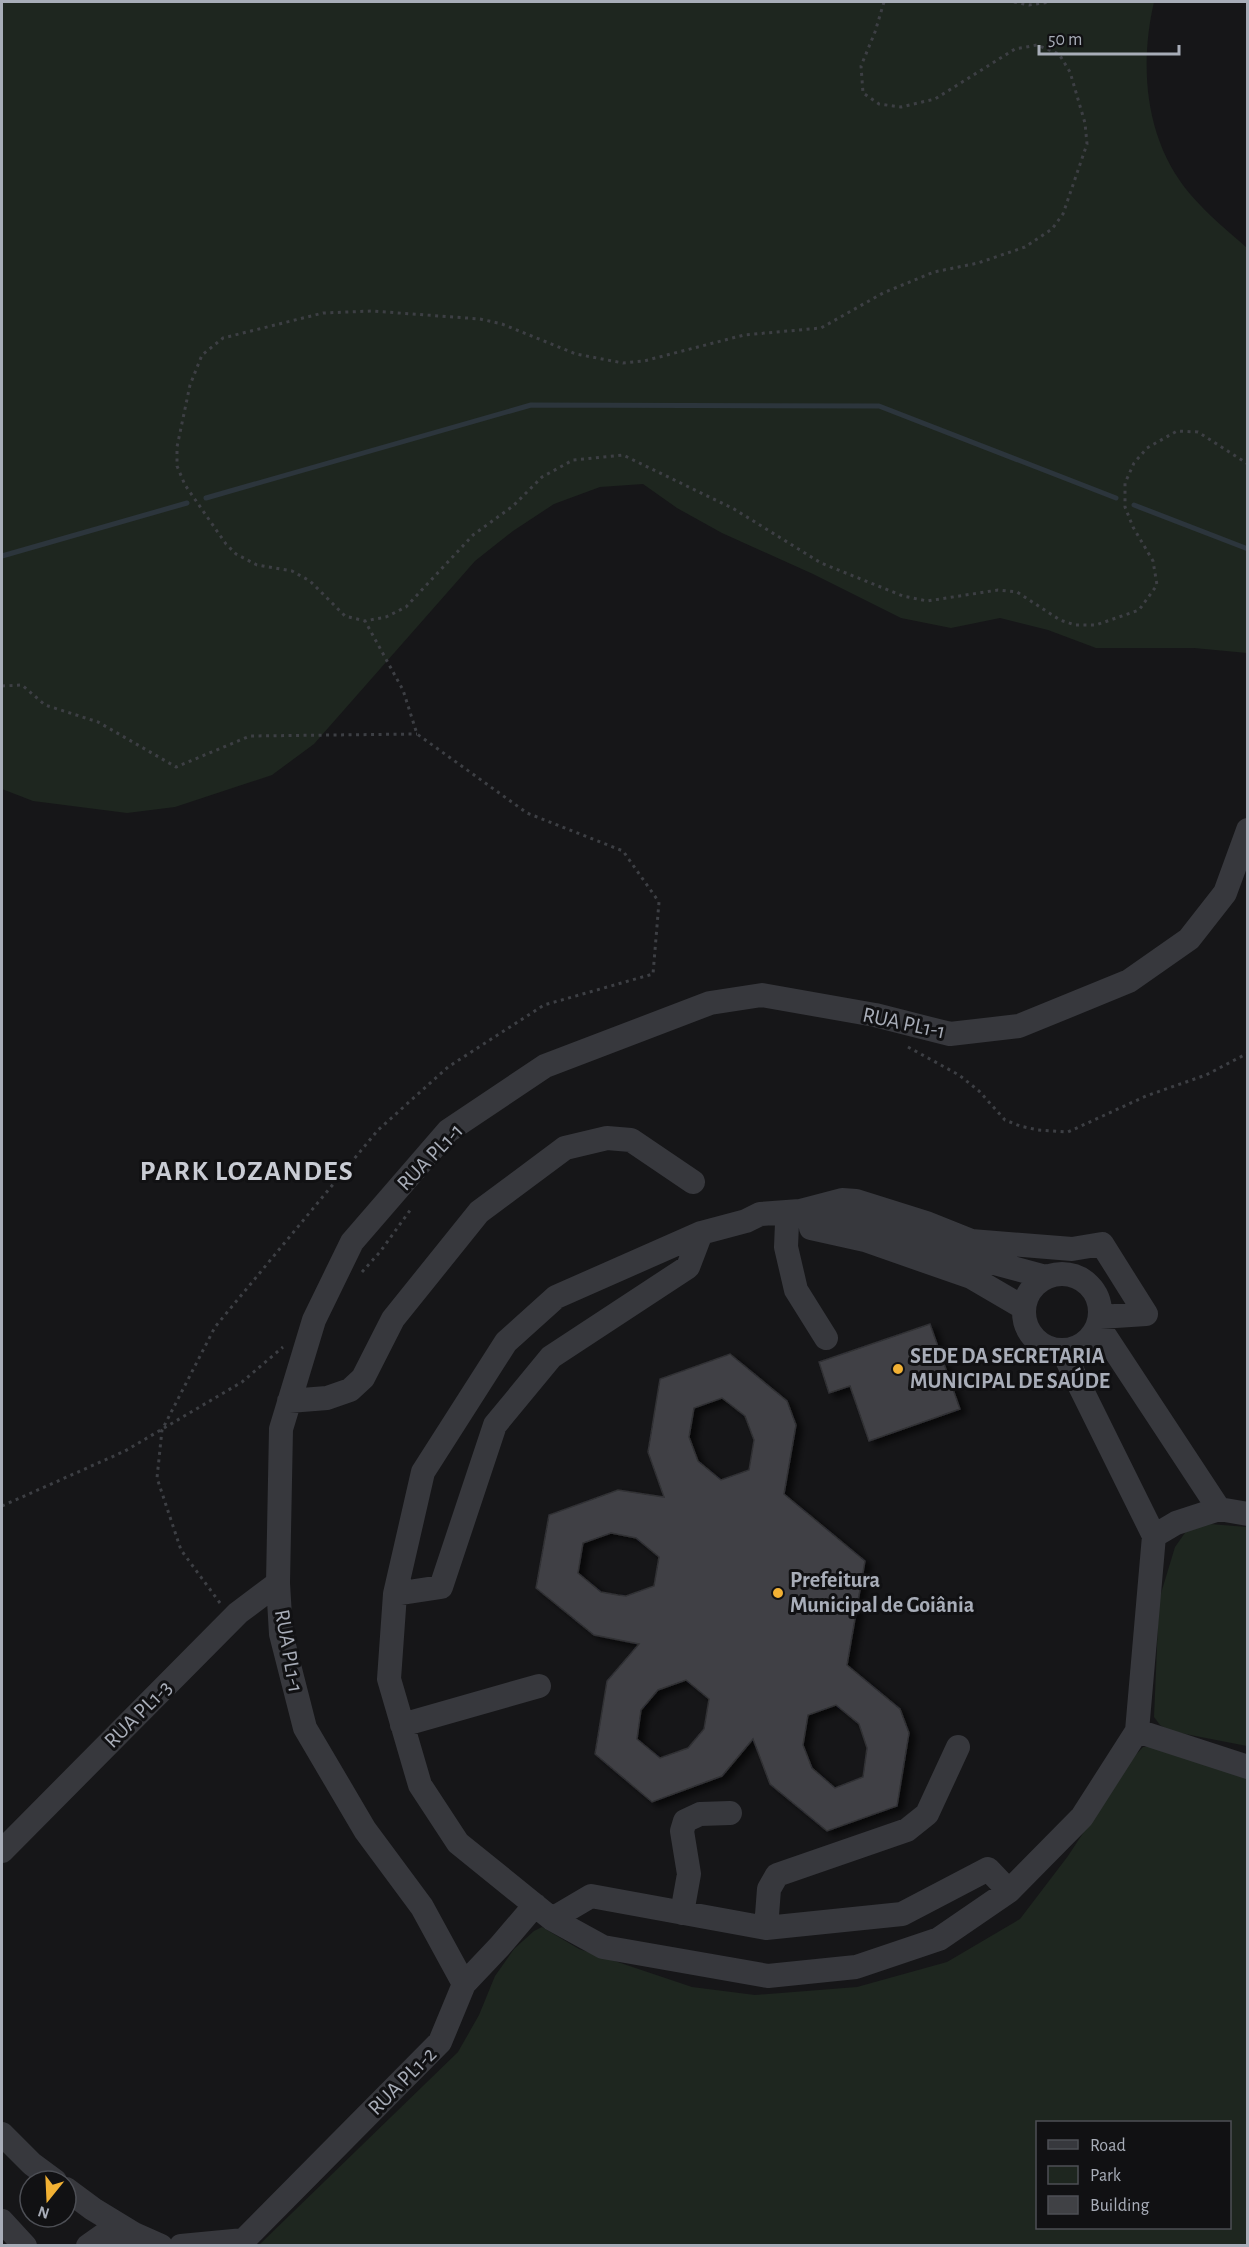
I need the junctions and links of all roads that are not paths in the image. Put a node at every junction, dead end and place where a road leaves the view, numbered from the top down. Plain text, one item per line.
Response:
1 (1248, 830) edge
2 (693, 1182) dead end
3 (793, 1217) junction
4 (701, 1233) junction
5 (971, 1258) junction
6 (1046, 1276) junction
7 (1024, 1308) junction
8 (1099, 1321) junction
9 (826, 1338) dead end
10 (1062, 1350) junction
11 (290, 1401) junction
12 (1219, 1509) junction
13 (1248, 1514) edge
14 (1154, 1536) junction
15 (279, 1582) junction
16 (395, 1594) junction
17 (539, 1686) dead end
18 (402, 1725) junction
19 (1137, 1731) junction
20 (958, 1747) dead end
21 (1248, 1767) edge
22 (730, 1813) dead end
23 (2, 1851) edge
24 (1009, 1891) junction
25 (544, 1912) junction
26 (682, 1913) junction
27 (766, 1928) junction
28 (464, 1984) junction
29 (2, 2134) edge
30 (39, 2169) edge
31 (78, 2198) edge
32 (2, 2221) edge
33 (134, 2234) junction
34 (243, 2243) edge
35 (25, 2246) edge
36 (88, 2246) edge
37 (161, 2246) edge
38 (181, 2246) edge

1 - 11 street, RUA PL1-1
2 - 11 street
3 - 4 street
3 - 5 street
3 - 9 street
4 - 16 street
4 - 16 street
5 - 6 street
5 - 7 street
5 - 8 street
6 - 7 street
6 - 8 street
7 - 10 street
8 - 10 street
8 - 12 street
10 - 14 street
11 - 15 street, RUA PL1-1
12 - 13 street
12 - 14 street
14 - 19 street
15 - 23 street, RUA PL1-3
15 - 28 street, RUA PL1-1
16 - 18 street
17 - 18 street
18 - 25 street
19 - 21 street
19 - 24 street
20 - 27 street
22 - 26 street
24 - 25 street
24 - 27 street, RUA PL1-2
25 - 26 street, RUA PL1-2
25 - 28 street, RUA PL1-2
26 - 27 street, RUA PL1-2
28 - 34 street, RUA PL1-2
29 - 30 street
31 - 33 street
32 - 35 street
33 - 36 street
33 - 37 street
34 - 38 street, RUA PL1-2

